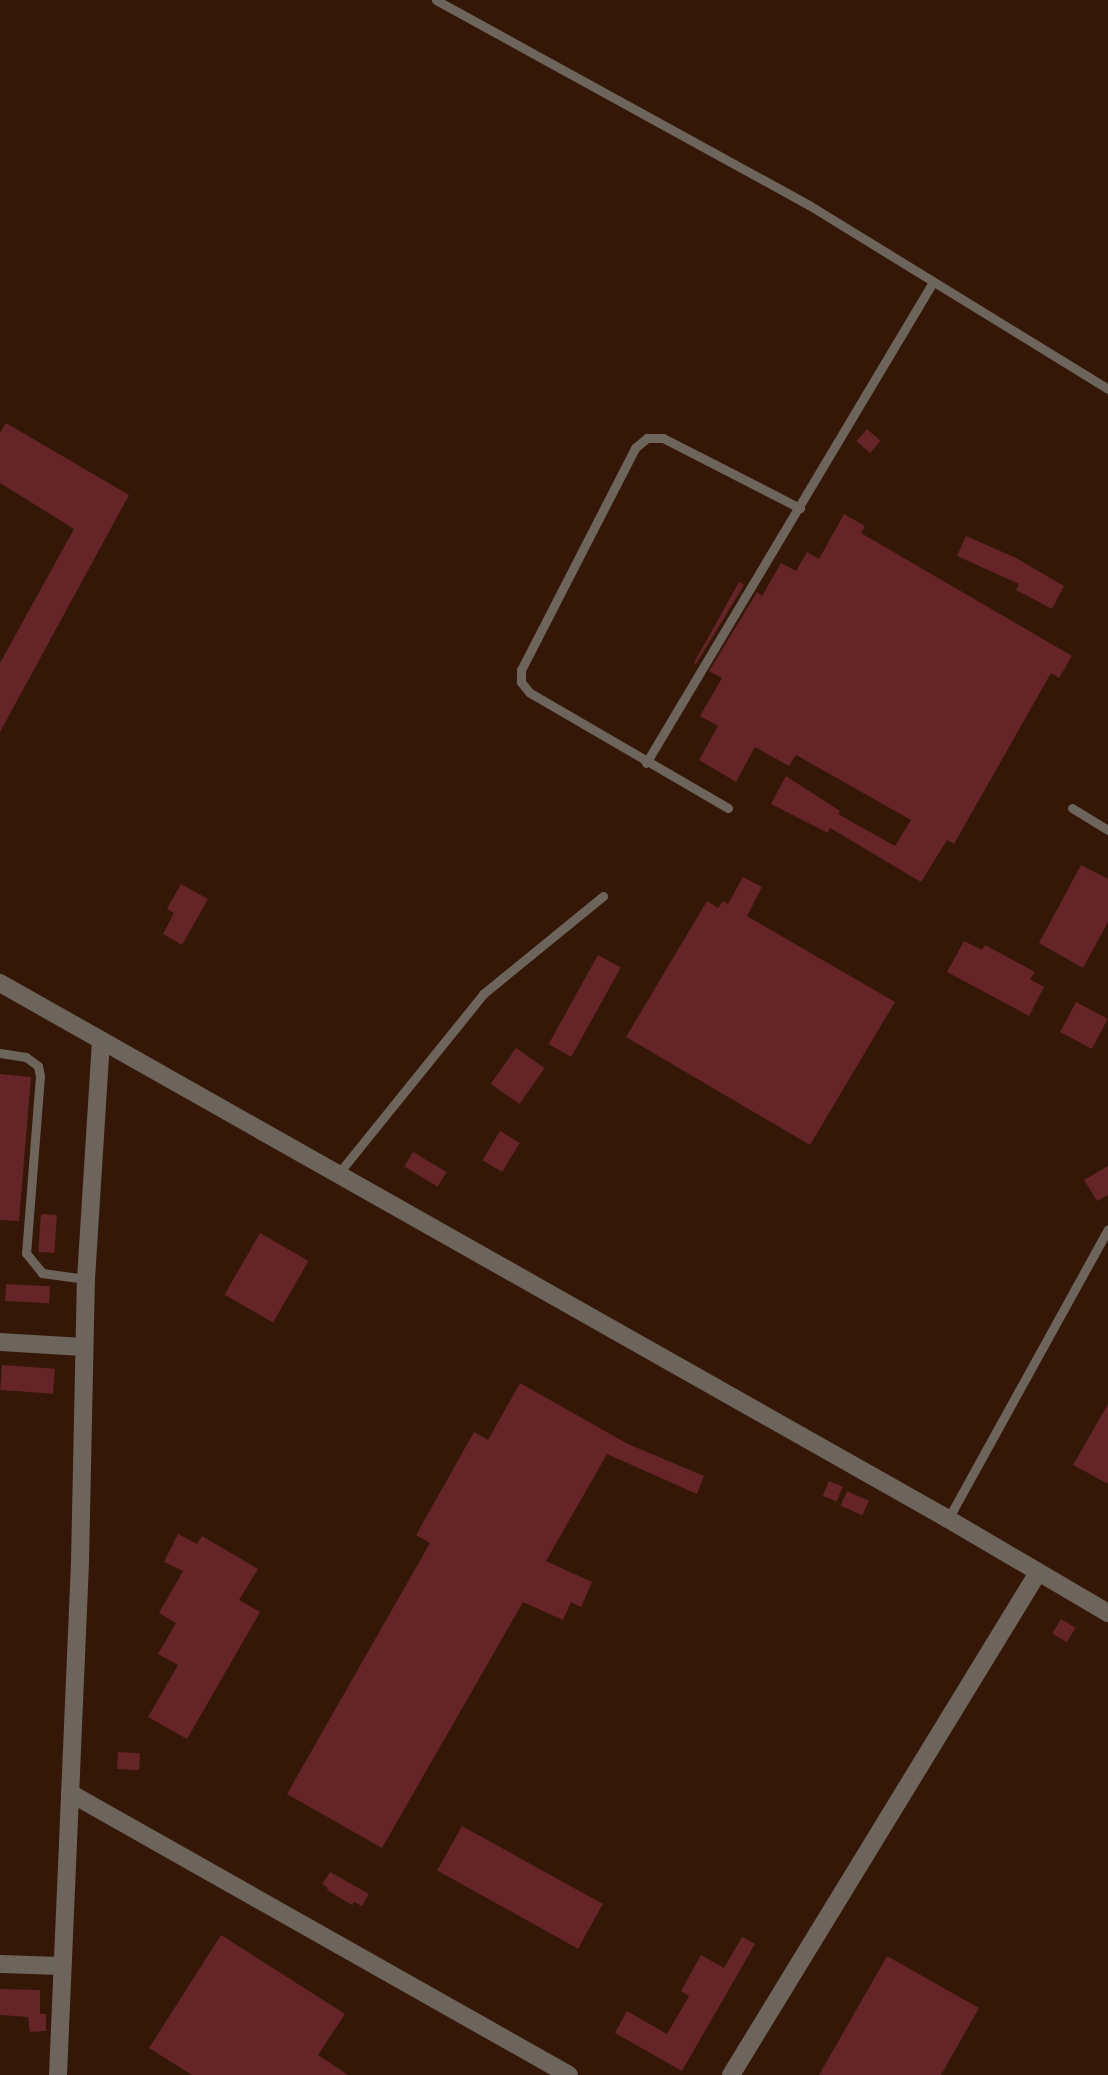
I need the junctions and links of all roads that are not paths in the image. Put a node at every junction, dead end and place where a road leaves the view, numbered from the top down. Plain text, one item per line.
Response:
1 (436, 0) edge
2 (933, 282) junction
3 (1108, 389) edge
4 (800, 508) junction
5 (646, 763) junction
6 (728, 808) dead end
7 (1072, 808) dead end
8 (1108, 830) edge
9 (603, 896) dead end
10 (0, 983) edge
11 (101, 1041) junction
12 (0, 1053) edge
13 (338, 1174) junction
14 (1108, 1229) edge
15 (86, 1279) junction
16 (0, 1342) edge
17 (83, 1347) junction
18 (948, 1519) junction
19 (1037, 1574) junction
20 (1108, 1613) edge
21 (70, 1793) junction
22 (0, 1964) edge
23 (61, 1966) junction
24 (58, 2075) edge
25 (569, 2075) edge
26 (731, 2075) edge

1 - 2 lane
2 - 3 lane
2 - 4 lane
4 - 5 lane
4 - 5 lane
5 - 6 lane
7 - 8 lane
9 - 13 lane
10 - 11 street
11 - 13 street
11 - 15 street
12 - 15 lane
13 - 18 street
14 - 18 lane
15 - 17 street
16 - 17 street
17 - 21 street
18 - 19 street
19 - 20 street
19 - 26 street
21 - 23 street
21 - 25 street
22 - 23 street
23 - 24 street

